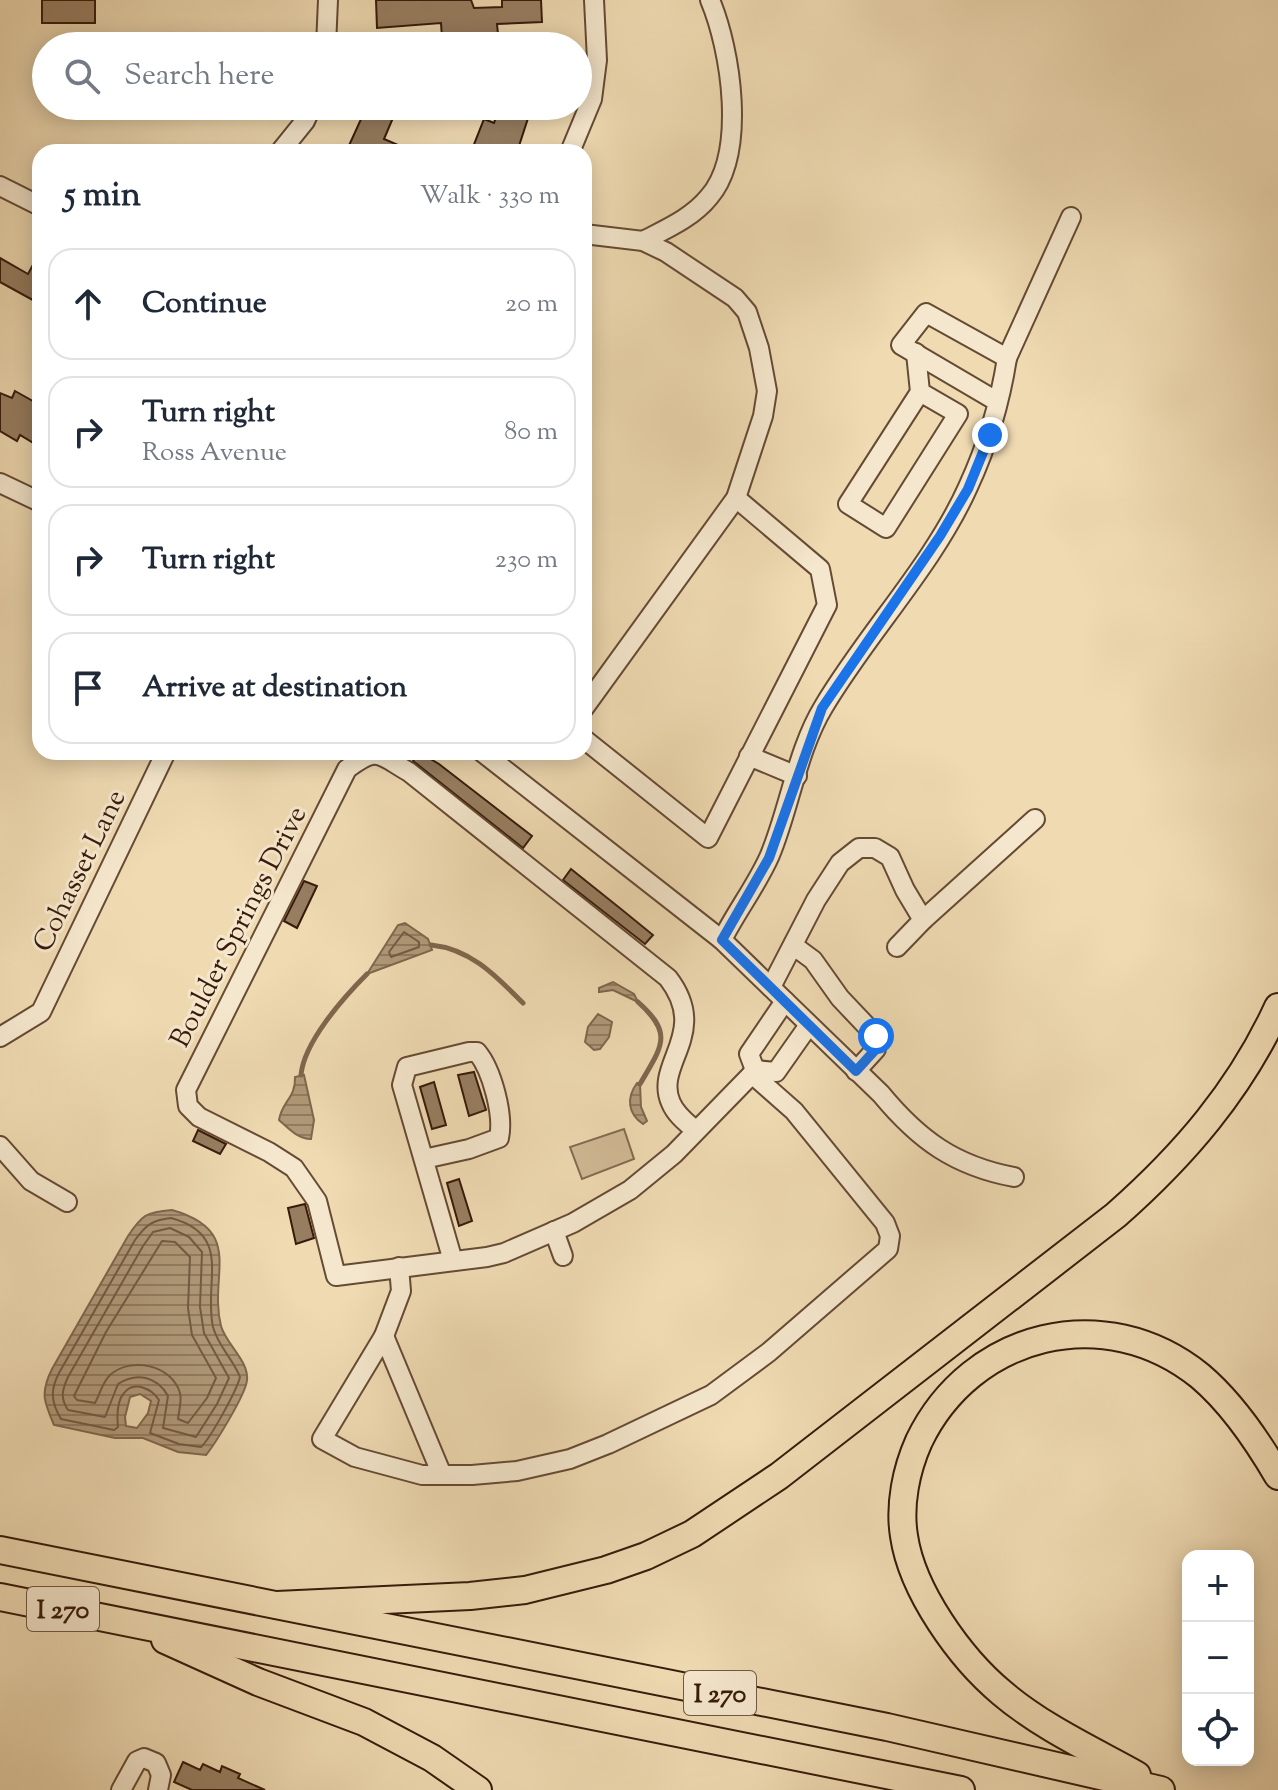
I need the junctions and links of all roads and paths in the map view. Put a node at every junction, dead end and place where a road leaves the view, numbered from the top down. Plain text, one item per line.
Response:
1 (328, 0) edge
2 (594, 0) edge
3 (710, 0) edge
4 (327, 32) edge
5 (592, 99) edge
6 (305, 120) edge
7 (583, 120) edge
8 (286, 144) edge
9 (573, 144) edge
10 (0, 186) edge
11 (32, 202) edge
12 (1071, 217) dead end
13 (592, 235) edge
14 (643, 241) junction
15 (916, 353) junction
16 (1007, 358) junction
17 (920, 392) junction
18 (998, 402) junction
19 (0, 483) edge
20 (32, 498) edge
21 (736, 498) junction
22 (592, 697) edge
23 (592, 745) edge
24 (749, 756) junction
25 (162, 760) edge
26 (359, 760) edge
27 (390, 760) edge
28 (492, 760) edge
29 (797, 776) junction
30 (1035, 819) dead end
31 (923, 920) junction
32 (722, 940) junction
33 (794, 946) junction
34 (897, 947) dead end
35 (771, 987) junction
36 (785, 1001) junction
37 (1278, 1007) edge
38 (809, 1025) junction
39 (0, 1037) edge
40 (856, 1071) junction
41 (754, 1072) junction
42 (696, 1131) junction
43 (0, 1146) edge
44 (424, 1159) junction
45 (1014, 1177) dead end
46 (67, 1202) dead end
47 (554, 1231) junction
48 (563, 1256) dead end
49 (453, 1261) junction
50 (399, 1267) junction
51 (384, 1336) junction
52 (442, 1475) junction
53 (1278, 1476) edge
54 (0, 1550) edge
55 (0, 1597) edge
56 (277, 1605) junction
57 (125, 1622) junction
58 (121, 1790) edge
59 (158, 1790) edge
60 (478, 1790) edge
61 (961, 1790) edge
62 (1163, 1790) edge

1 - 4 street
2 - 5 street
3 - 14 street
6 - 8 street
7 - 9 street
10 - 11 street
12 - 16 street
13 - 14 street
14 - 21 street
15 - 16 street
15 - 17 street
15 - 18 street
16 - 18 street
17 - 17 street
18 - 29 street
19 - 20 street
21 - 22 street
21 - 24 street
23 - 24 street
24 - 29 street
25 - 39 street, Cohasset Lane
26 - 50 street, Boulder Springs Drive
27 - 42 street, Boulder Springs Drive
28 - 32 street
29 - 32 street
30 - 31 street
31 - 33 street
31 - 34 street
32 - 35 street
33 - 35 street
33 - 40 street
35 - 36 street
36 - 38 street
36 - 41 street
37 - 56 highway
38 - 40 street
38 - 41 street
40 - 45 street
41 - 42 street
41 - 52 street
42 - 47 street
43 - 46 street
44 - 44 street
44 - 49 street
47 - 48 street
47 - 49 street
49 - 50 street
50 - 51 street
51 - 52 street
51 - 52 street
53 - 62 highway
54 - 56 highway, I 270
55 - 57 highway, I 270
56 - 62 highway, I 270
57 - 60 highway
57 - 61 highway, I 270
58 - 59 street

